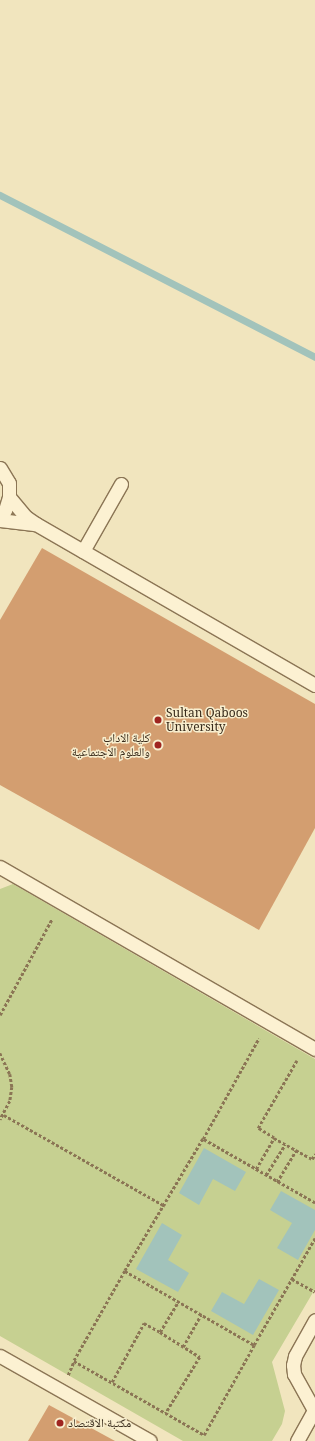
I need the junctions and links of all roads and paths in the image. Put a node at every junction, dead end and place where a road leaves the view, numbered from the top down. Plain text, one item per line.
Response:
1 (0, 468) edge
2 (121, 484) dead end
3 (9, 497) junction
4 (0, 516) edge
5 (0, 520) edge
6 (36, 524) junction
7 (83, 551) junction
8 (315, 685) edge
9 (0, 867) edge
10 (61, 902) junction
11 (0, 1015) edge
12 (268, 1022) junction
13 (311, 1046) edge
14 (0, 1053) edge
15 (4, 1114) junction
16 (0, 1120) edge
17 (274, 1138) junction
18 (203, 1139) junction
19 (285, 1144) junction
20 (296, 1150) junction
21 (315, 1154) edge
22 (256, 1169) junction
23 (266, 1175) junction
24 (278, 1182) junction
25 (315, 1203) edge
26 (165, 1206) junction
27 (315, 1238) edge
28 (125, 1271) junction
29 (292, 1279) junction
30 (315, 1292) edge
31 (178, 1302) junction
32 (201, 1315) junction
33 (315, 1320) edge
34 (160, 1332) junction
35 (254, 1345) junction
36 (183, 1347) junction
37 (0, 1356) edge
38 (112, 1382) junction
39 (314, 1409) edge
40 (166, 1413) junction
41 (150, 1441) edge
42 (297, 1441) edge

1 - 3 lane
2 - 7 lane
3 - 4 lane
3 - 6 lane
5 - 6 lane
6 - 7 lane
7 - 8 lane
9 - 10 lane
10 - 11 path
10 - 12 lane
12 - 13 lane
12 - 18 path
13 - 17 path
14 - 15 path
15 - 16 path
15 - 26 path
17 - 19 path
17 - 22 path
18 - 22 path
18 - 26 path
19 - 20 path
19 - 23 path
20 - 21 path
20 - 24 path
22 - 23 path
23 - 24 path
24 - 25 path
26 - 28 path
27 - 29 path
28 - 31 path
28 - 38 path
29 - 30 path
29 - 35 path
31 - 32 path
31 - 34 path
32 - 35 path
32 - 36 path
33 - 39 lane
34 - 36 path
34 - 38 path
35 - 40 path
36 - 40 path
37 - 41 lane
38 - 40 path
39 - 42 lane

